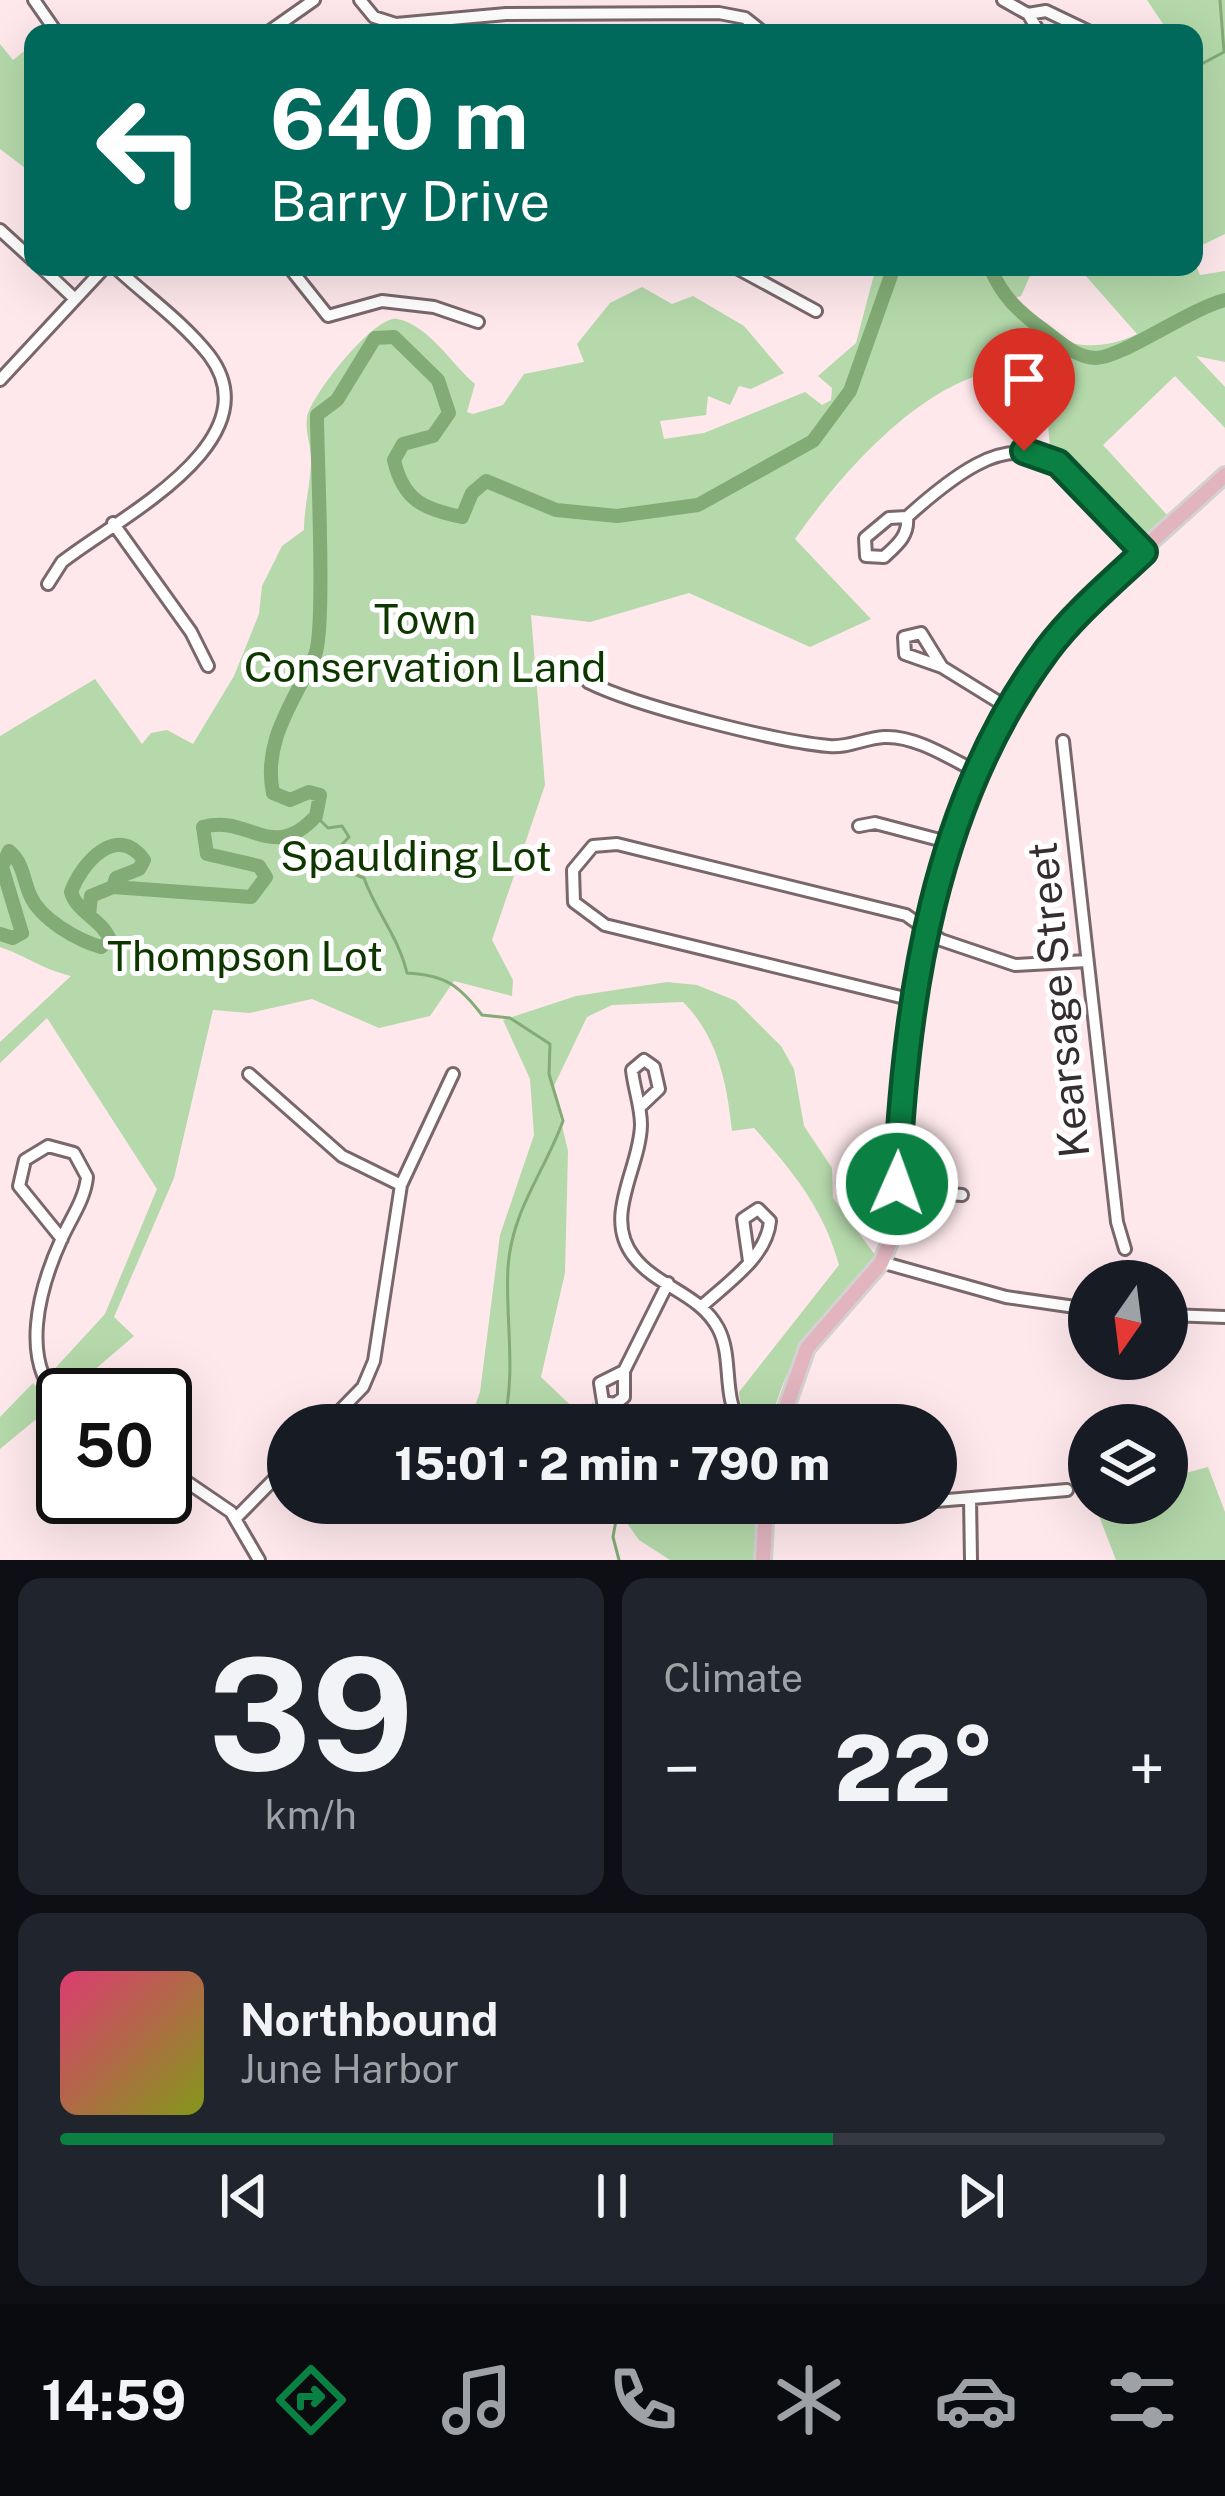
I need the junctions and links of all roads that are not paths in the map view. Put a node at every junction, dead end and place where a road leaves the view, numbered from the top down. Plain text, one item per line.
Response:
1 (314, 0) edge
2 (361, 0) edge
3 (1003, 0) edge
4 (1028, 14) junction
5 (451, 17) junction
6 (280, 24) edge
7 (451, 24) edge
8 (748, 24) edge
9 (1034, 24) edge
10 (1073, 24) edge
11 (0, 230) edge
12 (24, 252) edge
13 (50, 276) edge
14 (100, 276) edge
15 (120, 276) edge
16 (296, 276) edge
17 (752, 276) edge
18 (75, 299) junction
19 (816, 311) dead end
20 (478, 322) dead end
21 (0, 380) edge
22 (1225, 475) edge
23 (907, 517) junction
24 (113, 523) junction
25 (1144, 552) junction
26 (48, 584) dead end
27 (208, 666) dead end
28 (942, 667) dead end
29 (588, 682) dead end
30 (1010, 710) junction
31 (1063, 741) dead end
32 (979, 772) junction
33 (859, 826) dead end
34 (951, 843) junction
35 (927, 928) junction
36 (1087, 961) junction
37 (913, 1000) junction
38 (249, 1074) dead end
39 (453, 1074) dead end
40 (640, 1107) dead end
41 (401, 1185) junction
42 (897, 1190) junction
43 (962, 1195) dead end
44 (62, 1239) junction
45 (1125, 1250) dead end
46 (749, 1261) dead end
47 (881, 1262) junction
48 (668, 1283) junction
49 (1068, 1306) edge
50 (701, 1307) junction
51 (1188, 1316) edge
52 (1225, 1317) edge
53 (37, 1368) edge
54 (624, 1371) dead end
55 (347, 1404) edge
56 (732, 1404) edge
57 (787, 1404) edge
58 (192, 1487) edge
59 (267, 1487) edge
60 (1067, 1490) dead end
61 (970, 1499) junction
62 (957, 1500) edge
63 (236, 1519) junction
64 (765, 1524) edge
65 (259, 1560) edge
66 (763, 1560) edge
67 (971, 1560) edge

1 - 6 street
2 - 5 street
3 - 4 street
4 - 9 street
4 - 10 street
5 - 7 street
5 - 8 street
11 - 12 street
13 - 18 street
14 - 18 street
15 - 24 street
16 - 20 street
17 - 19 street
18 - 21 street
22 - 25 main road
23 - 23 street
23 - 25 street
24 - 26 street
24 - 27 street
25 - 30 main road
28 - 30 street
29 - 32 street
30 - 32 main road
31 - 36 street, Kearsage Street
32 - 34 main road
33 - 34 street
34 - 35 main road
35 - 36 street
35 - 37 main road
35 - 37 street
36 - 45 street, Kearsage Street
37 - 42 main road
38 - 41 street
39 - 41 street
40 - 48 street
41 - 55 street
42 - 43 street
42 - 47 main road
44 - 44 street
44 - 53 street
46 - 50 street
47 - 49 street
47 - 57 main road
48 - 50 street
48 - 54 street
50 - 56 street
51 - 52 street
58 - 63 street
59 - 63 street
60 - 61 street
61 - 62 street
61 - 67 street
63 - 65 street
64 - 66 main road

